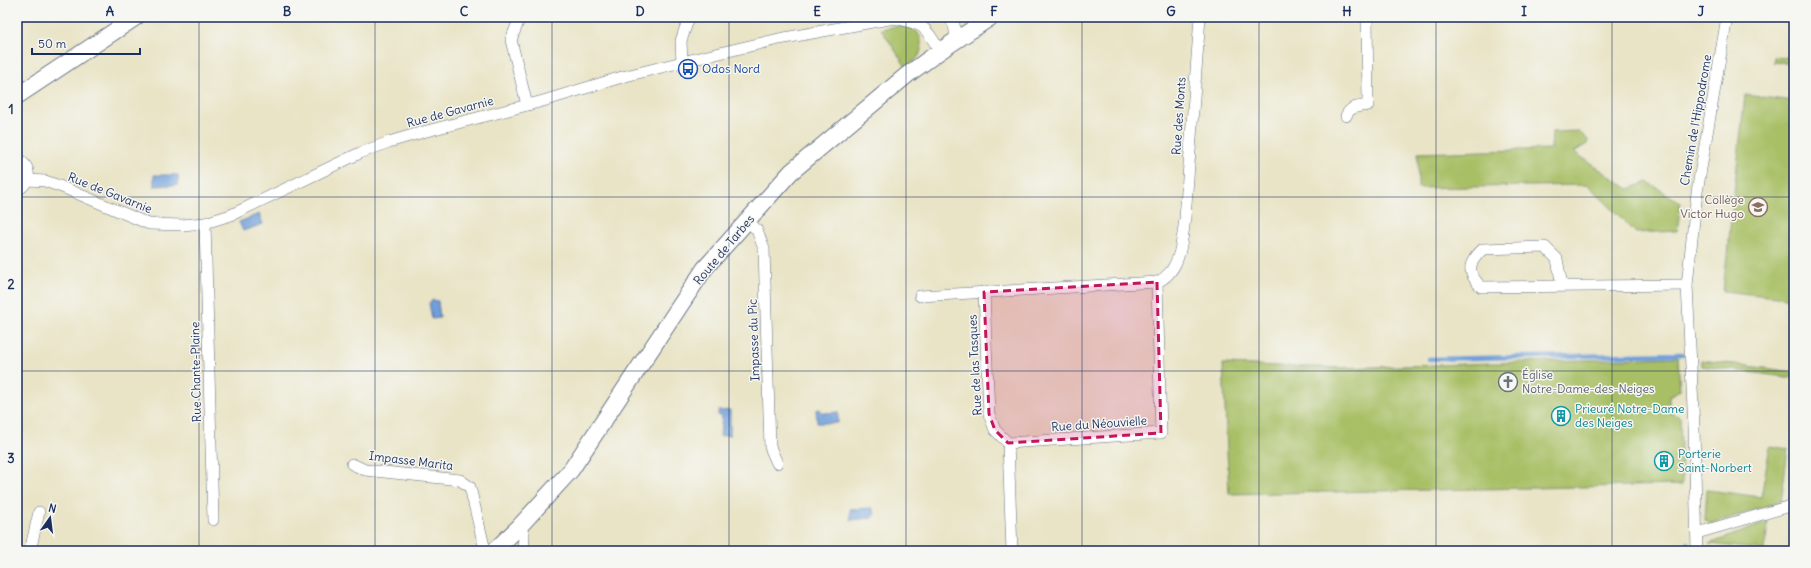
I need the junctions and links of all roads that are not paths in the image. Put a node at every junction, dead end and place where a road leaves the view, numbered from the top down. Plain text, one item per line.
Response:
1 (136, 17) edge
2 (520, 17) edge
3 (688, 17) edge
4 (948, 17) edge
5 (991, 17) edge
6 (1200, 17) edge
7 (1367, 17) edge
8 (1728, 17) edge
9 (897, 18) edge
10 (955, 40) junction
11 (940, 51) junction
12 (682, 62) junction
13 (17, 96) edge
14 (527, 105) junction
15 (1346, 116) dead end
16 (17, 159) edge
17 (28, 180) junction
18 (17, 190) edge
19 (748, 221) junction
20 (205, 223) junction
21 (1157, 282) junction
22 (1687, 285) junction
23 (1562, 286) junction
24 (984, 292) junction
25 (920, 296) dead end
26 (1008, 443) junction
27 (777, 463) dead end
28 (352, 464) dead end
29 (1794, 505) edge
30 (39, 512) dead end
31 (213, 520) dead end
32 (519, 527) junction
33 (1697, 533) junction
34 (30, 551) edge
35 (488, 551) edge
36 (494, 551) edge
37 (523, 551) edge
38 (1012, 551) edge
39 (1697, 551) edge

1 - 13 street
2 - 14 street
3 - 12 street
4 - 10 street
5 - 10 street, Route de Tarbes
6 - 21 street, Rue des Monts
7 - 15 street
8 - 22 street, Chemin de l'Hippodrome
9 - 11 street, Rue de Gavarnie
9 - 12 street, Rue de Gavarnie
10 - 11 street, Route de Tarbes
11 - 19 street, Route de Tarbes
12 - 14 street, Rue de Gavarnie
14 - 20 street, Rue de Gavarnie
16 - 17 street
17 - 18 street
17 - 20 street, Rue de Gavarnie
19 - 27 street, Impasse du Pic
19 - 32 street, Route de Tarbes
20 - 31 street, Rue Chante-Plaine
21 - 24 street
21 - 26 street, Rue du Néouvielle
22 - 23 street
22 - 33 street, Chemin de l'Hippodrome
23 - 23 street
24 - 25 street
24 - 26 street, Rue de las Tasques
26 - 38 street
28 - 35 street, Impasse Marita
29 - 33 street
30 - 34 street
32 - 36 street, Route de Tarbes
32 - 37 street
33 - 39 street, Chemin de l'Hippodrome

